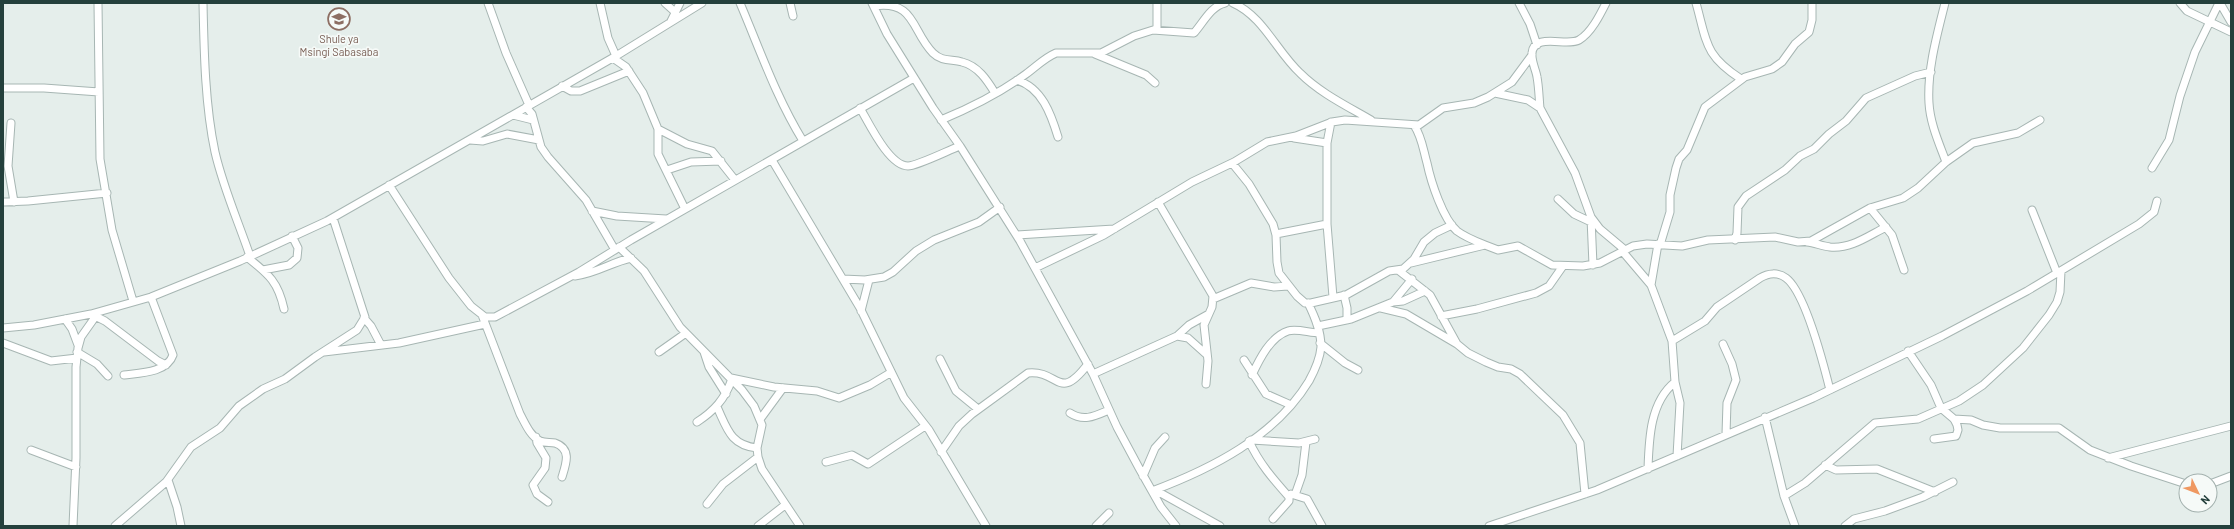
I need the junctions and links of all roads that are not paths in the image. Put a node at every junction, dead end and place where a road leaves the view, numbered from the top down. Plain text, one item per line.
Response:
1 (98, 3) edge
2 (203, 3) edge
3 (488, 3) edge
4 (600, 3) edge
5 (665, 3) edge
6 (680, 3) edge
7 (702, 3) edge
8 (740, 3) edge
9 (790, 3) edge
10 (1157, 3) edge
11 (1225, 3) edge
12 (1233, 3) edge
13 (1519, 3) edge
14 (1606, 3) edge
15 (1696, 3) edge
16 (1812, 3) edge
17 (1945, 3) edge
18 (2180, 3) edge
19 (2219, 3) edge
20 (873, 4) edge
21 (675, 12) junction
22 (794, 16) dead end
23 (670, 22) junction
24 (2209, 22) junction
25 (2231, 22) edge
26 (1156, 30) junction
27 (2231, 32) edge
28 (1537, 45) junction
29 (1093, 53) junction
30 (1532, 54) junction
31 (615, 57) junction
32 (629, 70) junction
33 (1932, 72) junction
34 (914, 78) junction
35 (1017, 80) junction
36 (1741, 80) junction
37 (1155, 83) dead end
38 (562, 86) junction
39 (3, 88) edge
40 (98, 92) junction
41 (995, 93) junction
42 (1495, 93) junction
43 (528, 106) junction
44 (860, 108) junction
45 (1540, 108) junction
46 (513, 115) junction
47 (533, 120) junction
48 (941, 120) junction
49 (2040, 120) dead end
50 (1373, 121) junction
51 (1331, 122) junction
52 (11, 123) dead end
53 (1414, 125) junction
54 (658, 128) junction
55 (1058, 137) dead end
56 (1290, 137) junction
57 (470, 140) junction
58 (539, 140) junction
59 (803, 141) junction
60 (1327, 143) junction
61 (960, 146) junction
62 (772, 160) junction
63 (721, 161) junction
64 (1946, 162) junction
65 (1232, 163) junction
66 (2152, 168) dead end
67 (667, 170) junction
68 (735, 180) junction
69 (389, 185) junction
70 (107, 193) junction
71 (1558, 199) dead end
72 (2157, 201) dead end
73 (3, 202) edge
74 (14, 202) junction
75 (1158, 202) junction
76 (1000, 207) junction
77 (1870, 208) junction
78 (685, 209) junction
79 (2032, 210) dead end
80 (592, 211) junction
81 (333, 218) junction
82 (666, 219) junction
83 (1591, 220) junction
84 (1327, 224) junction
85 (1452, 226) junction
86 (1886, 227) junction
87 (1114, 229) junction
88 (1276, 234) junction
89 (1017, 235) junction
90 (292, 236) junction
91 (1735, 240) junction
92 (1804, 242) junction
93 (1659, 244) junction
94 (1485, 245) junction
95 (617, 249) junction
96 (1624, 251) junction
97 (249, 256) junction
98 (631, 258) junction
99 (1411, 263) junction
100 (1593, 265) junction
101 (1564, 266) junction
102 (1035, 268) junction
103 (263, 270) junction
104 (1398, 270) junction
105 (1904, 270) dead end
106 (2059, 272) junction
107 (573, 276) junction
108 (843, 279) junction
109 (1412, 279) junction
110 (869, 280) junction
111 (1651, 285) junction
112 (1288, 286) junction
113 (1425, 291) junction
114 (1344, 295) junction
115 (151, 297) junction
116 (1333, 297) junction
117 (1213, 299) junction
118 (134, 302) junction
119 (1393, 302) junction
120 (1308, 303) junction
121 (1381, 308) junction
122 (284, 309) dead end
123 (861, 312) junction
124 (97, 315) junction
125 (482, 315) junction
126 (1207, 315) junction
127 (1441, 316) junction
128 (364, 318) junction
129 (65, 319) junction
130 (1347, 320) junction
131 (485, 324) junction
132 (3, 328) edge
133 (1319, 330) junction
134 (686, 333) junction
135 (1178, 336) junction
136 (1672, 341) junction
137 (3, 343) edge
138 (1320, 344) junction
139 (1457, 344) junction
140 (1723, 344) dead end
141 (381, 345) junction
142 (704, 351) junction
143 (1908, 351) junction
144 (77, 352) junction
145 (323, 352) junction
146 (659, 352) dead end
147 (1207, 356) junction
148 (940, 359) dead end
149 (1244, 360) dead end
150 (1088, 364) junction
151 (166, 365) junction
152 (1358, 370) dead end
153 (890, 373) junction
154 (1093, 374) junction
155 (124, 375) dead end
156 (1252, 375) junction
157 (108, 376) dead end
158 (731, 379) junction
159 (1675, 382) junction
160 (1206, 384) dead end
161 (783, 388) junction
162 (1830, 390) junction
163 (726, 394) junction
164 (1291, 405) junction
165 (717, 407) junction
166 (1941, 408) junction
167 (978, 410) junction
168 (1109, 410) junction
169 (1070, 413) dead end
170 (1764, 417) junction
171 (761, 418) junction
172 (1954, 419) junction
173 (697, 422) dead end
174 (925, 426) junction
175 (2231, 426) edge
176 (1726, 434) junction
177 (536, 437) junction
178 (1165, 437) dead end
179 (1315, 439) dead end
180 (1934, 440) dead end
181 (1250, 441) junction
182 (1306, 442) junction
183 (757, 448) junction
184 (31, 450) dead end
185 (941, 452) junction
186 (1676, 456) junction
187 (758, 457) junction
188 (2108, 458) junction
189 (826, 462) dead end
190 (1825, 465) junction
191 (76, 468) junction
192 (1648, 469) junction
193 (1143, 476) junction
194 (2231, 476) edge
195 (562, 477) dead end
196 (168, 480) junction
197 (2178, 481) edge
198 (2218, 481) edge
199 (1953, 482) dead end
200 (1154, 490) junction
201 (1935, 492) junction
202 (1287, 494) junction
203 (1585, 494) junction
204 (1295, 495) junction
205 (1784, 496) junction
206 (548, 502) dead end
207 (707, 504) dead end
208 (785, 504) junction
209 (1109, 513) dead end
210 (1273, 519) dead end
211 (796, 520) junction
212 (1172, 524) edge
213 (1212, 524) edge
214 (73, 526) edge
215 (115, 526) edge
216 (181, 526) edge
217 (758, 526) edge
218 (790, 526) edge
219 (800, 526) edge
220 (986, 526) edge
221 (1096, 526) edge
222 (1220, 526) edge
223 (1322, 526) edge
224 (1489, 526) edge
225 (1795, 526) edge
226 (1845, 526) edge

1 - 40 street
2 - 97 street
3 - 43 street
4 - 31 street
5 - 21 street
6 - 21 street
7 - 23 street
8 - 59 street
9 - 22 street
10 - 26 street
11 - 26 street
12 - 50 street
13 - 28 street
14 - 28 street
15 - 36 street
16 - 36 street
17 - 33 street
18 - 24 street
19 - 24 street
19 - 25 street
20 - 34 street
20 - 41 street
21 - 23 street
23 - 31 street
24 - 27 street
24 - 66 street
26 - 29 street
28 - 30 street
29 - 35 street
29 - 37 street
30 - 42 street
30 - 45 street
31 - 32 street
31 - 38 street
32 - 38 street
32 - 54 street
33 - 64 street
33 - 91 street
34 - 44 street
34 - 48 street
35 - 41 street
35 - 55 street
36 - 93 street
38 - 43 street
39 - 40 street
40 - 70 street
41 - 48 street
42 - 45 street
42 - 53 street
43 - 46 street
43 - 47 street
44 - 59 street
44 - 61 street
45 - 83 street
46 - 47 street
46 - 57 street
47 - 58 street
48 - 61 street
49 - 64 street
50 - 51 street
50 - 53 street
51 - 56 street
51 - 60 street
52 - 74 street
53 - 85 street
54 - 63 street
54 - 67 street
56 - 60 street
56 - 65 street
57 - 58 street
57 - 69 street
58 - 80 street
59 - 62 street
60 - 84 street
61 - 76 street
62 - 68 street
62 - 108 street
63 - 67 street
63 - 68 street
64 - 77 street
65 - 75 street
65 - 88 street
67 - 78 street
68 - 78 street
69 - 81 street
69 - 125 street
70 - 74 street
70 - 118 street
71 - 83 street
72 - 106 street
73 - 74 street
75 - 87 street
75 - 117 street
76 - 89 street
76 - 110 street
77 - 86 street
77 - 92 street
78 - 82 street
79 - 106 street
80 - 82 street
80 - 95 street
81 - 90 street
81 - 128 street
82 - 95 street
83 - 96 street
83 - 100 street
84 - 88 street
84 - 116 street
85 - 94 street
85 - 99 street
86 - 92 street
86 - 105 street
87 - 89 street
87 - 102 street
88 - 112 street
89 - 102 street
90 - 97 street
90 - 103 street
91 - 92 street
91 - 93 street
93 - 96 street
93 - 111 street
94 - 99 street
94 - 101 street
95 - 98 street
95 - 107 street
96 - 100 street
96 - 111 street
97 - 103 street
97 - 115 street
98 - 107 street
98 - 134 street
99 - 104 street
100 - 101 street
101 - 127 street
102 - 150 street
103 - 122 street
104 - 109 street
104 - 114 street
106 - 143 street
106 - 166 street
107 - 125 street
108 - 110 street
108 - 123 street
109 - 113 street
109 - 119 street
110 - 123 street
111 - 136 street
112 - 117 street
112 - 120 street
113 - 119 street
113 - 127 street
114 - 116 street
114 - 130 street
115 - 118 street
115 - 151 street
116 - 120 street
117 - 126 street
118 - 124 street
119 - 121 street
120 - 133 street
121 - 130 street
121 - 139 street
123 - 153 street
124 - 129 street
124 - 144 street
124 - 151 street
125 - 131 street
126 - 135 street
126 - 147 street
127 - 139 street
128 - 141 street
128 - 145 street
129 - 132 street
129 - 144 street
130 - 133 street
131 - 141 street
131 - 177 street
133 - 138 street
133 - 156 street
134 - 142 street
134 - 146 street
135 - 147 street
135 - 154 street
136 - 159 street
136 - 162 street
137 - 144 street
138 - 152 street
138 - 164 street
139 - 203 street
140 - 176 street
141 - 145 street
142 - 158 street
142 - 163 street
143 - 162 street
143 - 166 street
144 - 157 street
144 - 191 street
145 - 196 street
147 - 160 street
148 - 167 street
149 - 156 street
150 - 154 street
150 - 167 street
151 - 155 street
153 - 161 street
153 - 174 street
154 - 168 street
156 - 164 street
158 - 161 street
158 - 163 street
158 - 171 street
159 - 186 street
159 - 192 street
161 - 171 street
162 - 170 street
163 - 165 street
164 - 181 street
165 - 173 street
165 - 183 street
166 - 172 street
166 - 190 street
167 - 185 street
168 - 169 street
168 - 193 street
170 - 176 street
170 - 205 street
171 - 183 street
172 - 180 street
172 - 188 street
174 - 185 street
174 - 189 street
175 - 188 street
176 - 186 street
177 - 195 street
177 - 206 street
178 - 193 street
179 - 182 street
181 - 182 street
181 - 200 street
181 - 202 street
182 - 204 street
183 - 187 street
184 - 191 street
185 - 220 street
186 - 192 street
187 - 207 street
187 - 208 street
188 - 197 street
190 - 201 street
190 - 205 street
191 - 214 street
192 - 203 street
193 - 200 street
194 - 198 street
196 - 215 street
196 - 216 street
199 - 201 street
200 - 212 street
200 - 213 street
201 - 226 street
202 - 204 street
202 - 210 street
203 - 224 street
204 - 223 street
205 - 225 street
208 - 211 street
208 - 217 street
209 - 221 street
211 - 218 street
211 - 219 street
213 - 222 street

